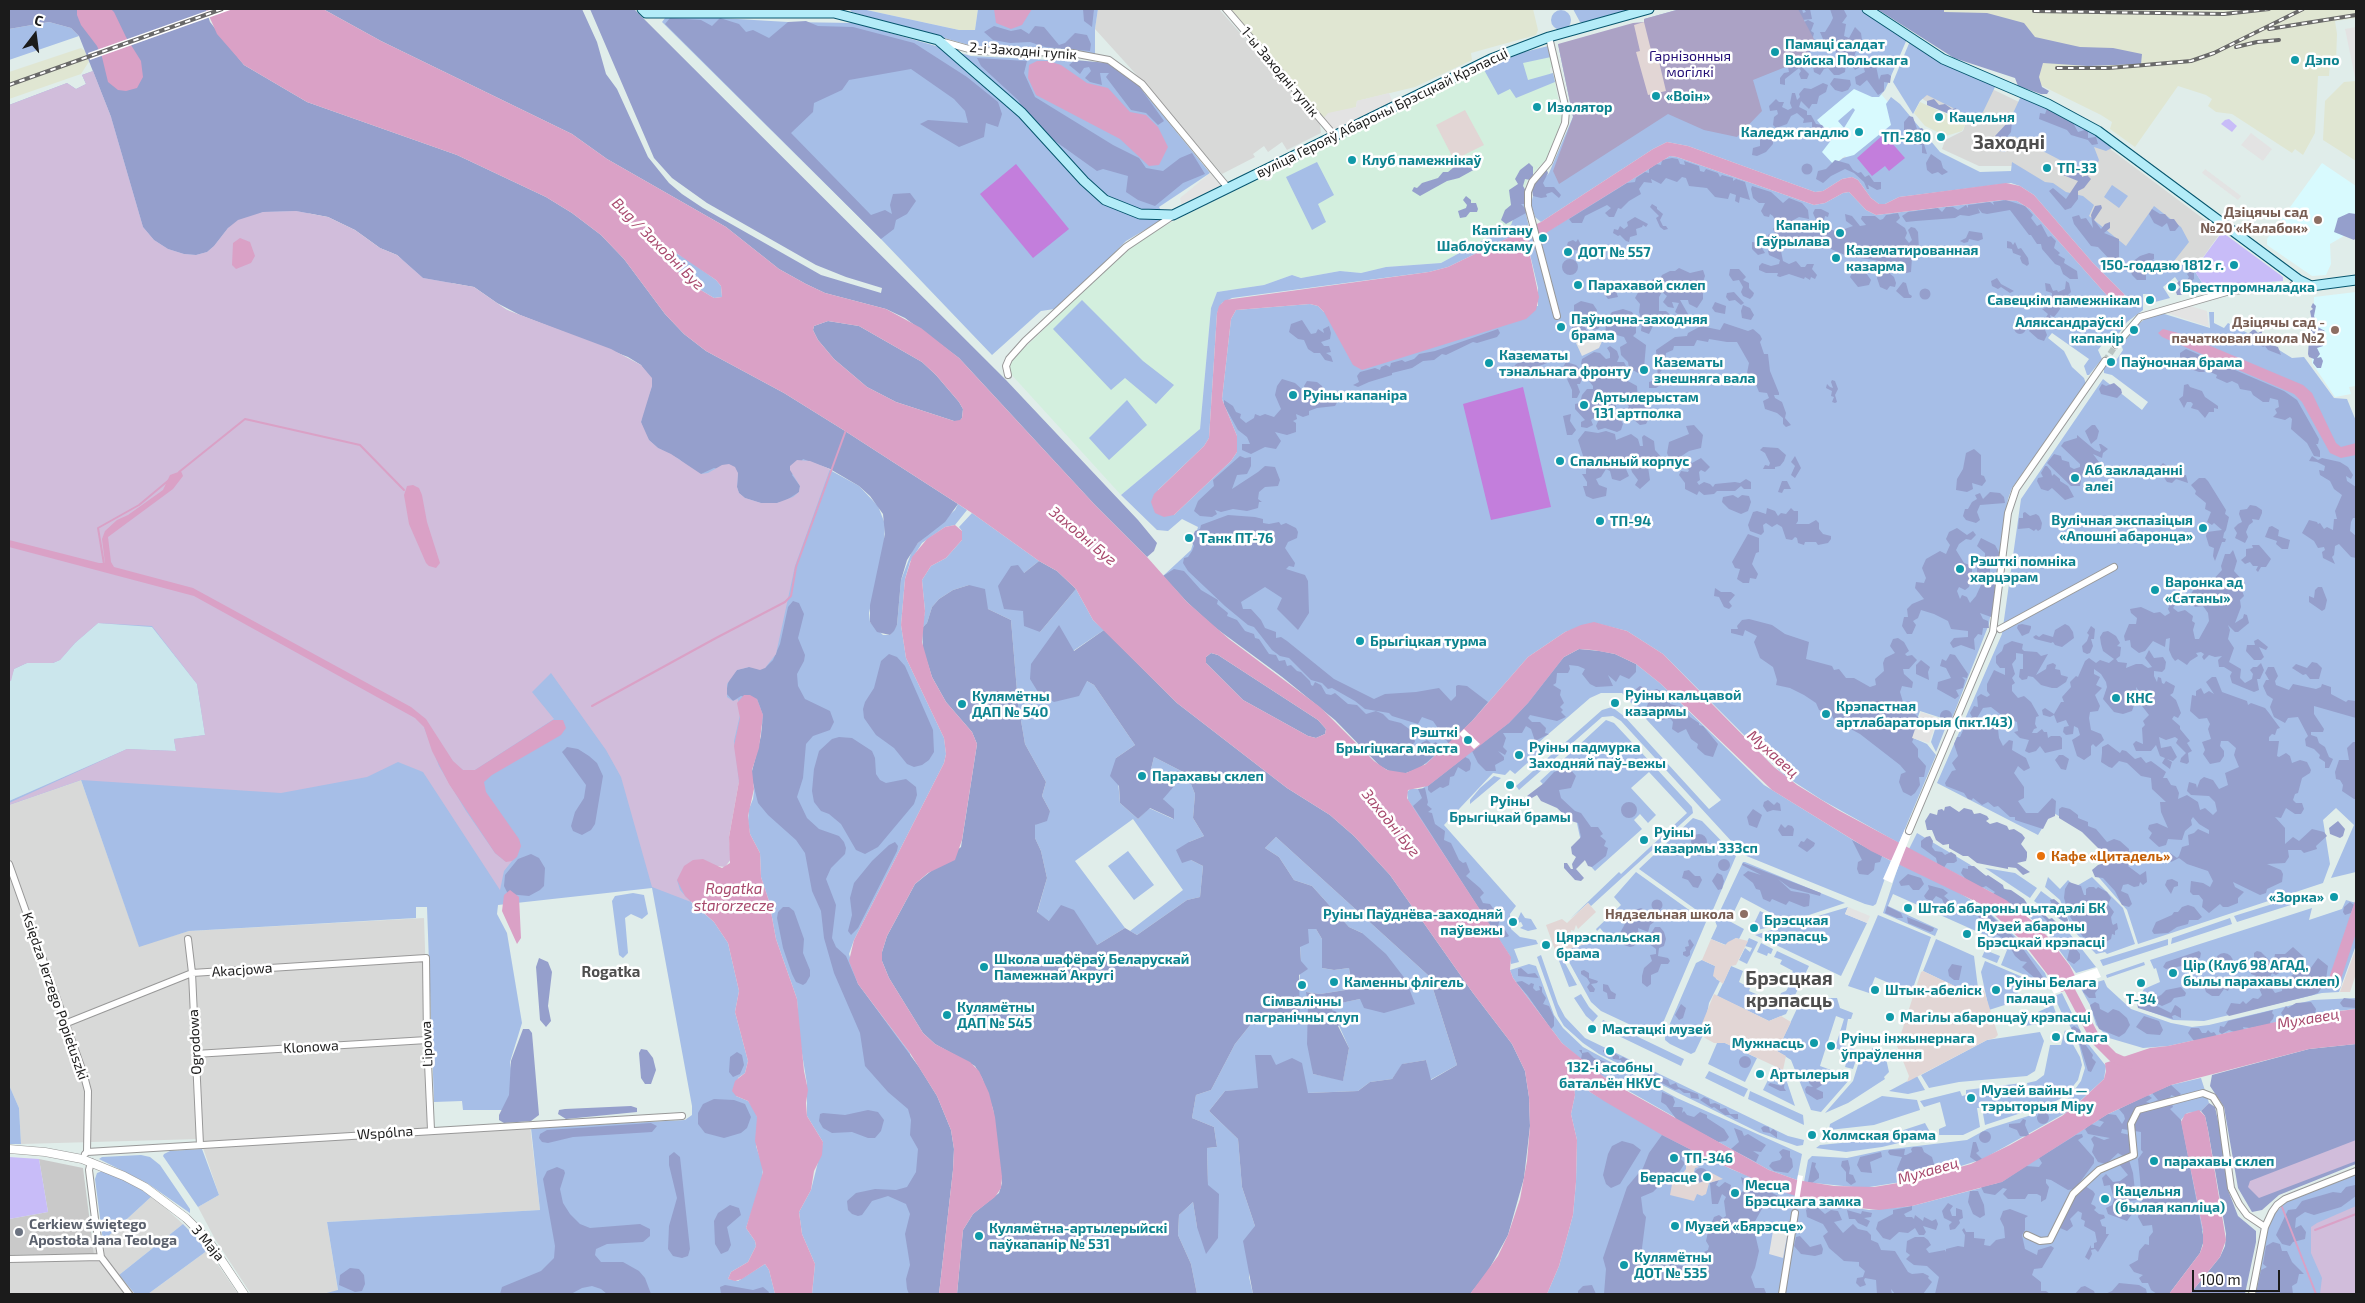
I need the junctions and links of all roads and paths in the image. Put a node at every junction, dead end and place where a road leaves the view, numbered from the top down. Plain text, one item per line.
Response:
1 (1226, 9) edge
2 (1649, 9) edge
3 (1867, 9) edge
4 (644, 11) edge
5 (1549, 37) junction
6 (938, 40) junction
7 (976, 51) junction
8 (967, 63) junction
9 (1334, 135) junction
10 (1228, 188) junction
11 (1178, 212) junction
12 (2299, 280) junction
13 (2356, 280) edge
14 (1557, 316) dead end
15 (2116, 345) tunnel mouth
16 (2105, 361) tunnel mouth
17 (1008, 375) dead end
18 (2114, 567) dead end
19 (2000, 629) dead end
20 (1909, 831) dead end
21 (9, 864) edge
22 (188, 939) dead end
23 (426, 958) joint
24 (192, 973) junction
25 (67, 1023) junction
26 (427, 1040) junction
27 (196, 1054) junction
28 (682, 1116) dead end
29 (431, 1130) junction
30 (200, 1145) junction
31 (9, 1150) edge
32 (87, 1152) junction
33 (82, 1159) junction
34 (91, 1162) junction
35 (2356, 1171) edge
36 (1795, 1213) dead end
37 (2265, 1227) junction
38 (2027, 1235) dead end
39 (101, 1257) junction
40 (9, 1259) edge
41 (129, 1294) edge
42 (244, 1294) edge
43 (1782, 1294) edge
44 (2252, 1294) edge

1 - 9 street, 1-ы Заходні тупік
2 - 5 main road, вуліца Герояў Абароны Брэсцкай Крэпасці
3 - 12 main road
4 - 6 main road, 2-і Заходні тупік
5 - 9 main road, вуліца Герояў Абароны Брэсцкай Крэпасці
5 - 14 street
6 - 7 street, 2-і Заходні тупік
6 - 8 main road, вуліца Герояў Абароны Брэсцкай Крэпасці
7 - 8 street
7 - 10 street, 2-і Заходні тупік
8 - 11 main road, вуліца Герояў Абароны Брэсцкай Крэпасці
9 - 10 main road, вуліца Герояў Абароны Брэсцкай Крэпасці
10 - 11 main road, вуліца Герояў Абароны Брэсцкай Крэпасці
11 - 17 street, вуліца Герояў Абароны Брэсцкай Крэпасці
12 - 13 main road
12 - 15 street
16 - 20 street
18 - 19 street
21 - 25 street, Księdza Jerzego Popiełuszki
22 - 24 street, Ogrodowa
23 - 24 street, Akacjowa
23 - 26 street, Lipowa
24 - 25 street, Akacjowa
24 - 27 street, Ogrodowa
25 - 32 street, Księdza Jerzego Popiełuszki
26 - 27 street, Klonowa
26 - 29 street, Lipowa
27 - 30 street, Ogrodowa
28 - 29 street, Wspólna
29 - 30 street, Wspólna
30 - 32 street, Wspólna
31 - 33 street, 3 Maja
32 - 33 street
33 - 34 street, 3 Maja
34 - 39 street
34 - 42 street, 3 Maja
35 - 37 street
36 - 43 street
37 - 38 street
37 - 44 street
39 - 40 street
39 - 41 street

